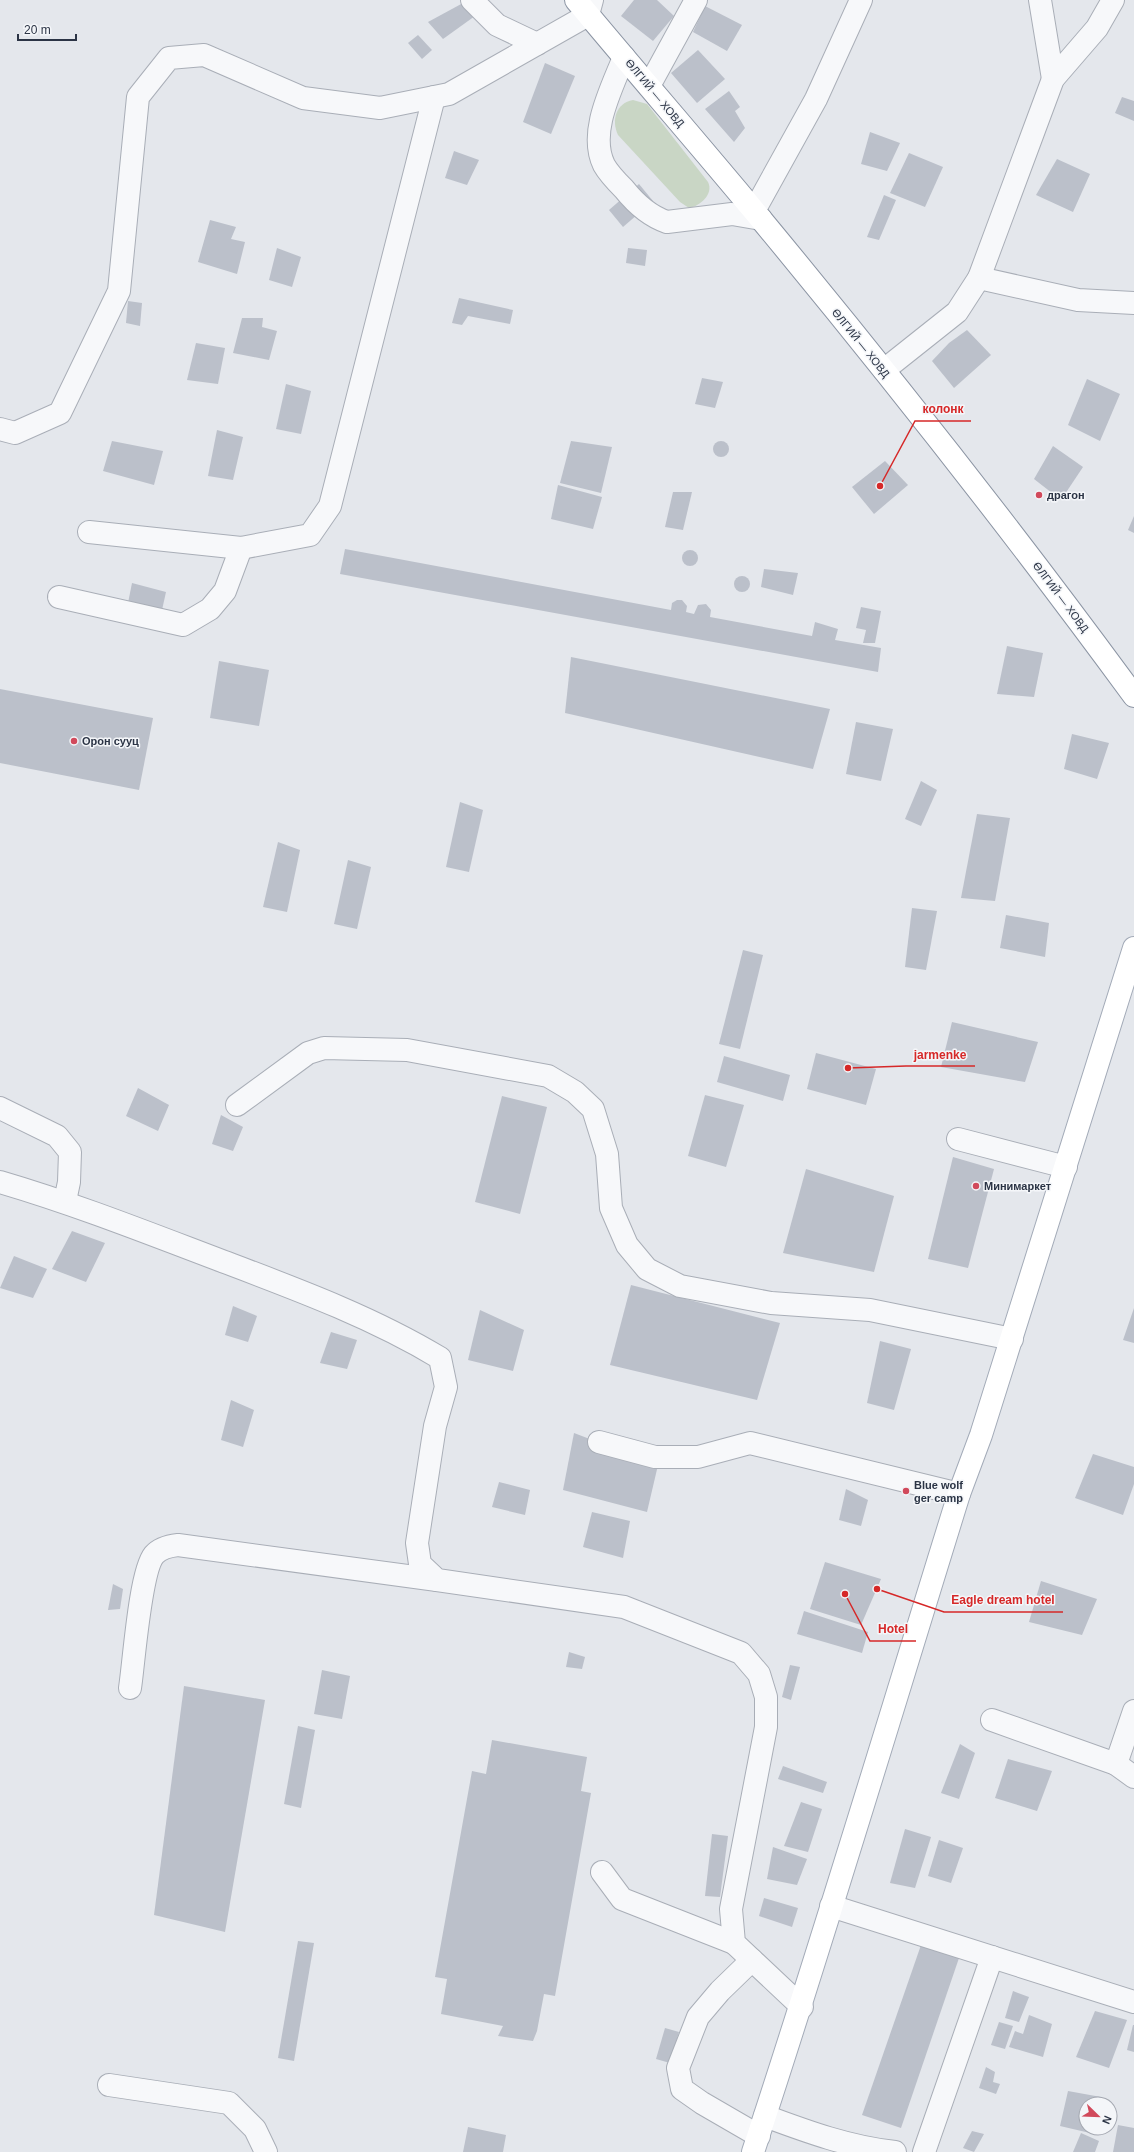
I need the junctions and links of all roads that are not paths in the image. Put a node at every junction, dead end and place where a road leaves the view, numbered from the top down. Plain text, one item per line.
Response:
1 (472, 0) edge
2 (696, 0) edge
3 (861, 0) edge
4 (1040, 0) edge
5 (1113, 0) edge
6 (585, 5) edge
7 (537, 44) junction
8 (624, 57) junction
9 (1053, 79) junction
10 (649, 86) junction
11 (434, 97) junction
12 (758, 215) junction
13 (979, 278) junction
14 (1134, 302) edge
15 (884, 370) junction
16 (0, 429) edge
17 (88, 532) dead end
18 (241, 548) junction
19 (59, 597) dead end
20 (1134, 696) edge
21 (1134, 948) edge
22 (237, 1105) dead end
23 (0, 1108) edge
24 (958, 1139) dead end
25 (1066, 1167) junction
26 (0, 1182) edge
27 (65, 1201) junction
28 (1012, 1339) junction
29 (599, 1442) dead end
30 (959, 1494) junction
31 (437, 1580) junction
32 (130, 1688) dead end
33 (1134, 1711) edge
34 (992, 1720) dead end
35 (1116, 1764) junction
36 (1134, 1777) edge
37 (602, 1872) dead end
38 (831, 1906) junction
39 (734, 1943) junction
40 (992, 1957) junction
41 (752, 1960) junction
42 (1134, 2002) edge
43 (802, 2007) junction
44 (109, 2085) dead end
45 (759, 2135) edge
46 (266, 2152) edge
47 (895, 2152) edge
48 (924, 2152) edge

1 - 7 street
2 - 10 street
3 - 12 street
4 - 9 street
5 - 9 street
6 - 7 street
6 - 8 main road, ӨЛГИЙ — ХОВД
7 - 11 street
8 - 10 main road, ӨЛГИЙ — ХОВД
8 - 12 street
9 - 13 street
10 - 12 main road, ӨЛГИЙ — ХОВД
11 - 16 street
11 - 18 street
12 - 15 main road, ӨЛГИЙ — ХОВД
13 - 14 street
13 - 15 street
15 - 20 main road, ӨЛГИЙ — ХОВД
17 - 18 street
18 - 19 street
21 - 25 main road
22 - 28 street
23 - 27 street
24 - 25 street
25 - 28 main road
26 - 27 street
27 - 31 street
28 - 30 main road
29 - 30 street
30 - 38 main road
31 - 32 street
31 - 39 street
33 - 35 street
34 - 35 street
35 - 36 street
37 - 39 street
38 - 40 street
38 - 43 main road
39 - 41 street
40 - 42 street
40 - 48 street
41 - 43 street
41 - 45 street
43 - 45 main road
44 - 46 street
45 - 47 street

